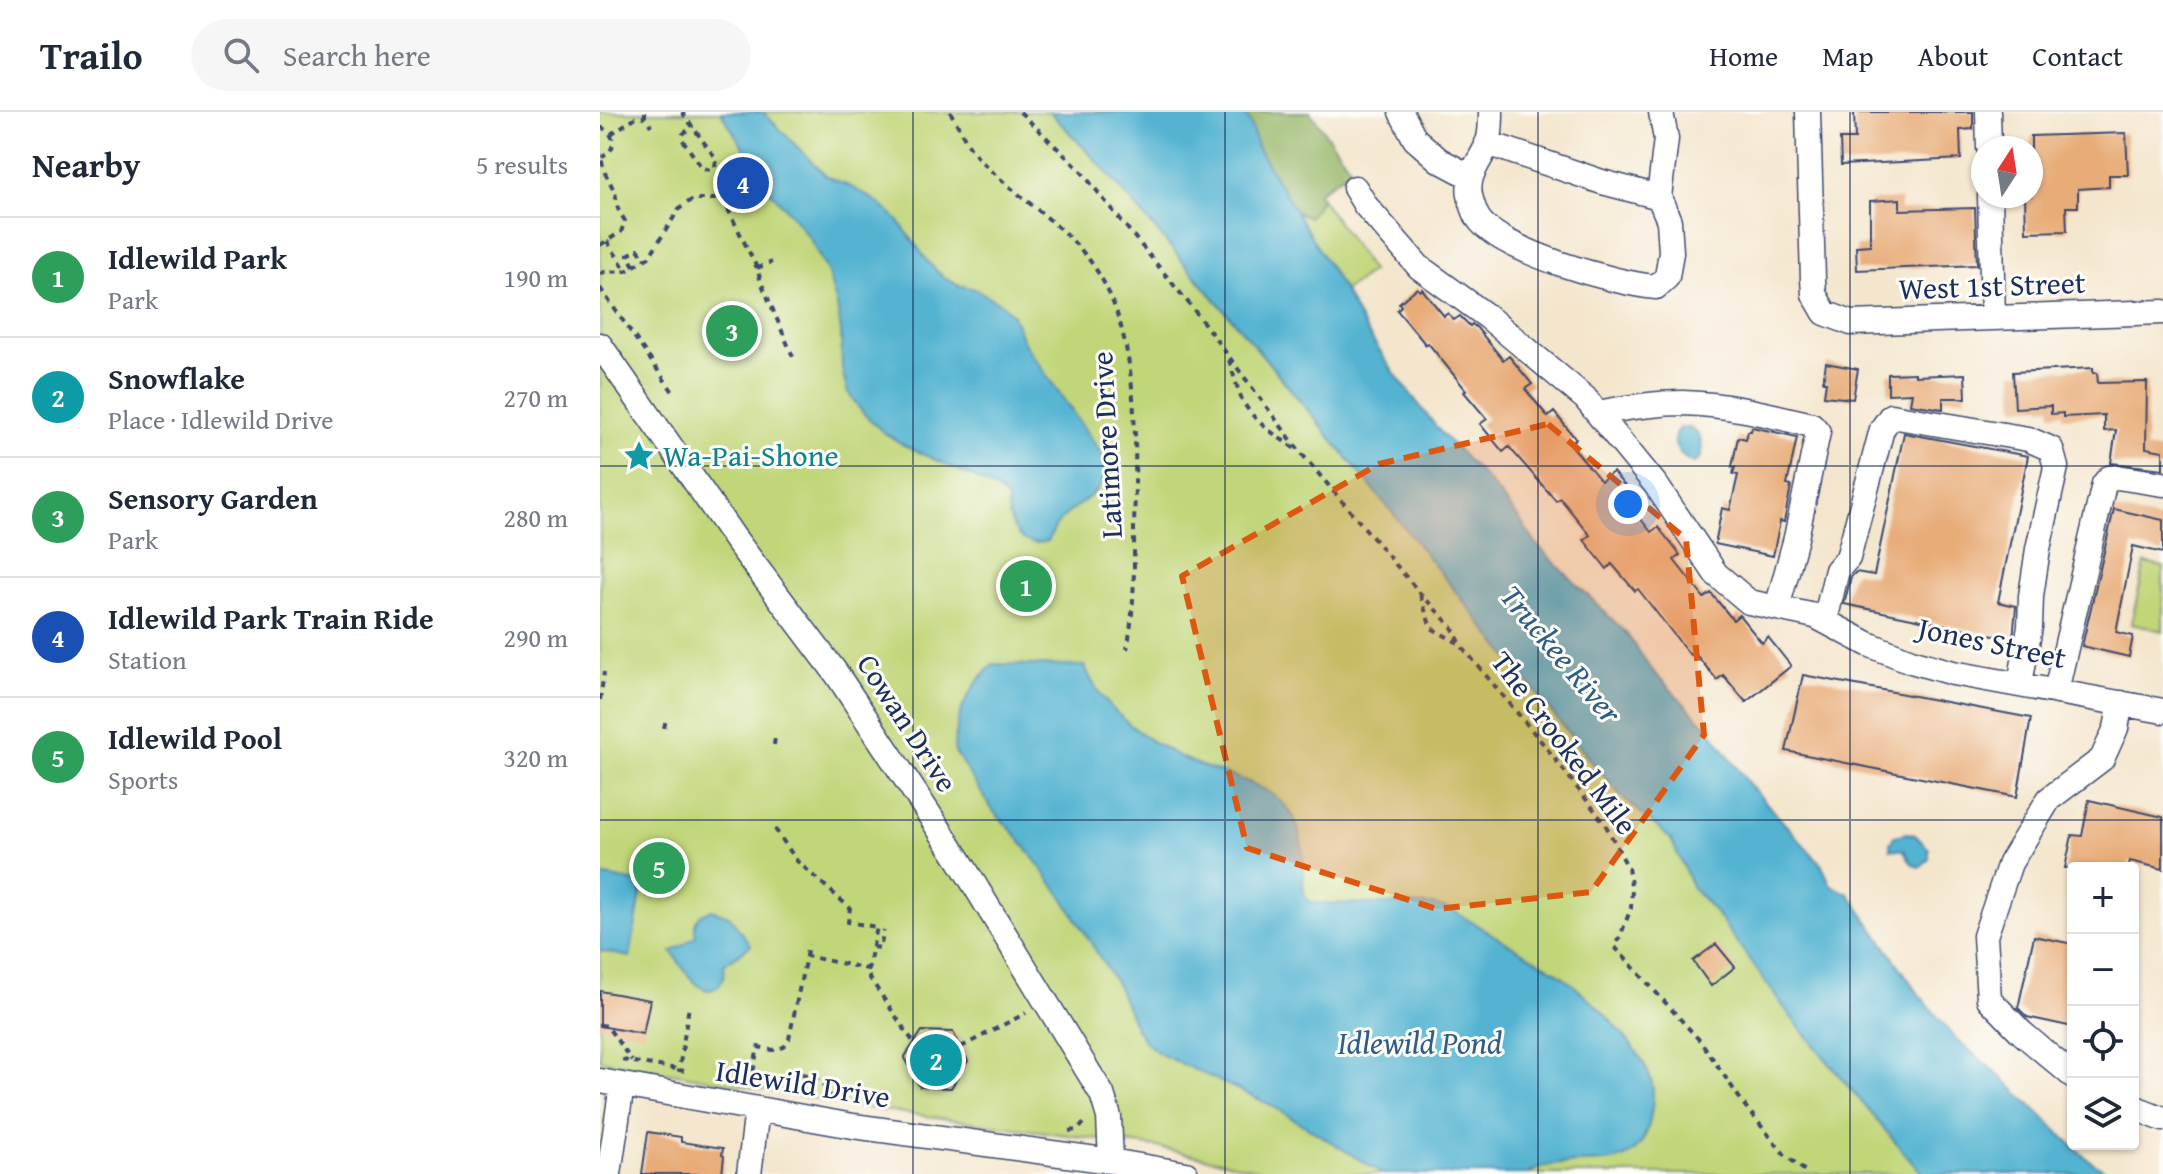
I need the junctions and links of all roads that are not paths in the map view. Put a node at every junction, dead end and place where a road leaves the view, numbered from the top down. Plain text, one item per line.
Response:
1 (1401, 112) edge
2 (1491, 112) edge
3 (1661, 112) edge
4 (1808, 112) edge
5 (1988, 112) edge
6 (1989, 136) edge
7 (1487, 143) junction
8 (1471, 177) junction
9 (1355, 188) dead end
10 (1659, 197) junction
11 (1990, 208) edge
12 (2163, 312) edge
13 (1993, 318) junction
14 (600, 345) edge
15 (1597, 413) junction
16 (2163, 484) edge
17 (1777, 608) junction
18 (1820, 619) junction
19 (2020, 684) junction
20 (2056, 691) junction
21 (2121, 703) junction
22 (2163, 711) edge
23 (2067, 1071) edge
24 (611, 1083) edge
25 (2139, 1109) edge
26 (757, 1110) junction
27 (2163, 1119) edge
28 (607, 1159) edge
29 (1111, 1161) junction
30 (749, 1174) edge
31 (1186, 1174) edge

1 - 8 street
2 - 7 street
3 - 10 street
4 - 13 street, West 1st Street
5 - 6 street
7 - 8 street
7 - 10 street
8 - 10 street
9 - 15 street, Jones Street
11 - 13 street
12 - 13 street, West 1st Street
14 - 29 street, Cowan Drive
15 - 17 street, Jones Street
15 - 17 street
16 - 20 street
17 - 18 street, Jones Street
18 - 19 street, Jones Street
18 - 19 street
19 - 20 street, Jones Street
20 - 21 street, Jones Street
21 - 22 street, Jones Street
21 - 23 street
24 - 26 street, Idlewild Drive
24 - 28 street
25 - 27 street
26 - 29 street, Idlewild Drive
26 - 30 street
29 - 31 street, Idlewild Drive

